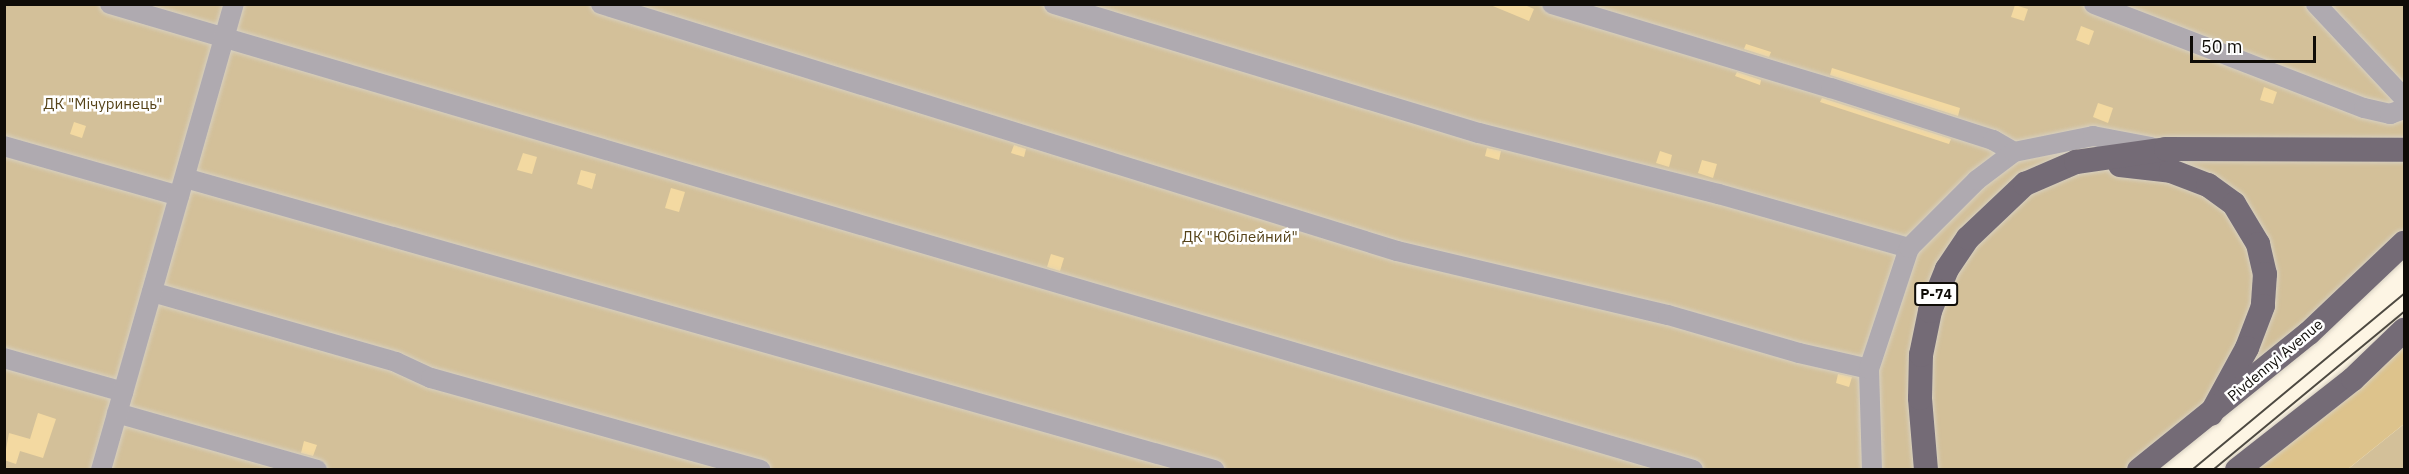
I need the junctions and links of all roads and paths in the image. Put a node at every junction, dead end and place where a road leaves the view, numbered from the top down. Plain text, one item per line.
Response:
1 (110, 4) edge
2 (234, 4) edge
3 (601, 4) edge
4 (1054, 4) edge
5 (1552, 4) edge
6 (2316, 4) edge
7 (2095, 5) edge
8 (224, 39) junction
9 (2404, 98) edge
10 (2404, 109) edge
11 (4, 146) edge
12 (2166, 149) junction
13 (2404, 150) edge
14 (2014, 152) junction
15 (2055, 169) junction
16 (182, 187) junction
17 (2404, 243) edge
18 (1909, 248) junction
19 (152, 292) junction
20 (2404, 330) edge
21 (4, 358) edge
22 (1869, 369) junction
23 (123, 392) junction
24 (117, 413) junction
25 (2211, 414) junction
26 (2262, 450) junction
27 (101, 470) edge
28 (317, 470) edge
29 (760, 470) edge
30 (1214, 470) edge
31 (1693, 470) edge
32 (1872, 470) edge
33 (1926, 470) edge
34 (2139, 470) edge
35 (2237, 470) edge
36 (2248, 470) edge

1 - 8 street
2 - 8 street
3 - 22 street
4 - 18 street
5 - 14 street
6 - 9 street
7 - 10 street
8 - 16 street
8 - 31 street
11 - 16 street
12 - 13 main road, Р-74
12 - 14 street
12 - 15 main road, Р-74
14 - 18 street
15 - 25 main road
15 - 33 main road, Р-74
16 - 19 street
16 - 30 street
17 - 25 main road, Pivdennyi Avenue
18 - 22 street
19 - 23 street
19 - 29 street
20 - 26 main road
21 - 23 street
22 - 32 street
23 - 24 street
24 - 27 street
24 - 28 street
25 - 34 main road, Pivdennyi Avenue
26 - 35 main road
26 - 36 main road

